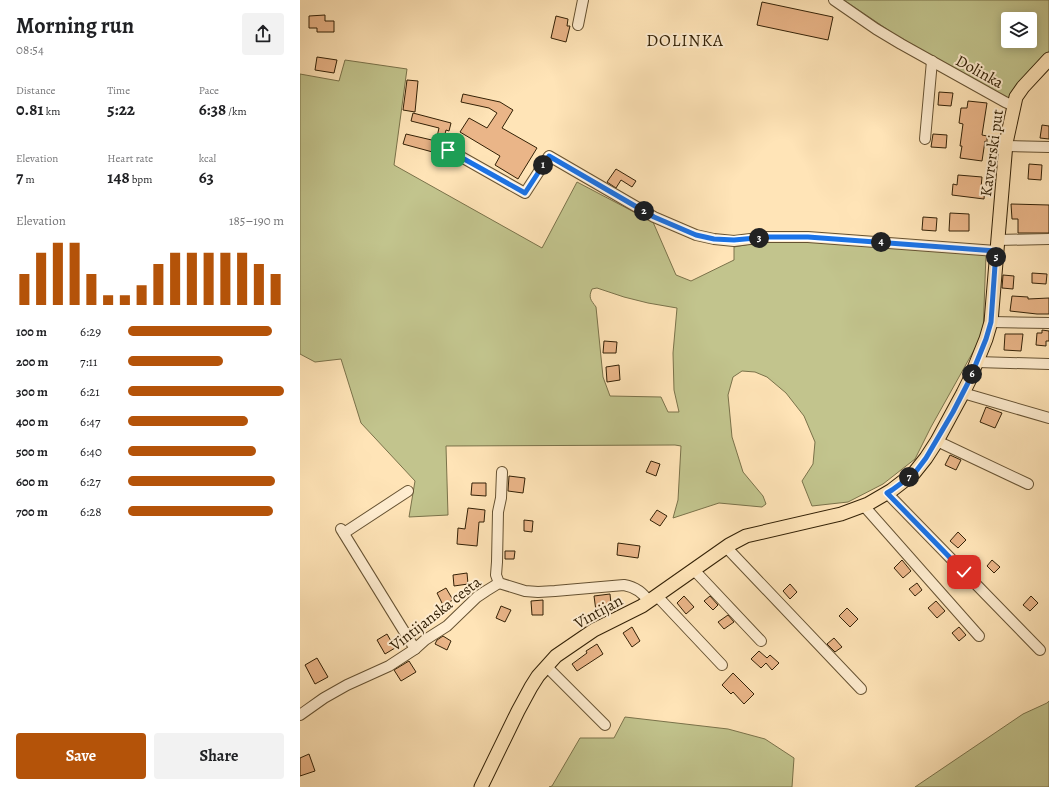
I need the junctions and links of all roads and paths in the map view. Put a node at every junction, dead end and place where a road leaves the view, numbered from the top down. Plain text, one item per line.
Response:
1 (583, 0) edge
2 (834, 0) edge
3 (578, 25) dead end
4 (1049, 59) edge
5 (932, 61) junction
6 (1014, 106) junction
7 (925, 139) dead end
8 (1006, 146) junction
9 (1049, 147) edge
10 (448, 150) dead end
11 (1049, 239) edge
12 (997, 246) junction
13 (991, 322) junction
14 (1049, 323) edge
15 (977, 362) junction
16 (1049, 364) edge
17 (963, 393) junction
18 (1049, 418) edge
19 (937, 441) junction
20 (502, 472) dead end
21 (1028, 484) dead end
22 (408, 491) dead end
23 (887, 493) junction
24 (864, 506) junction
25 (788, 527) joint
26 (726, 547) junction
27 (694, 570) junction
28 (499, 583) junction
29 (653, 599) junction
30 (979, 636) dead end
31 (761, 641) dead end
32 (415, 649) junction
33 (1040, 650) dead end
34 (722, 665) dead end
35 (546, 666) junction
36 (861, 689) dead end
37 (300, 715) edge
38 (605, 725) dead end
39 (481, 787) edge

1 - 3 street
2 - 5 street, Dolinka
4 - 6 main road, Kavrerski put
5 - 6 street, Dolinka
5 - 7 street, Dolinka
6 - 8 main road, Kavrerski put
8 - 9 street
8 - 12 main road, Kavrerski put
10 - 12 street
11 - 12 street
12 - 13 main road, Kavrerski put
13 - 14 street
13 - 15 main road, Kavrerski put
15 - 16 street
15 - 17 main road, Kavrerski put
17 - 18 street
17 - 19 main road, Kavrerski put
19 - 21 street
19 - 23 main road, Kavrerski put
20 - 28 street
22 - 32 street
23 - 24 main road, Kavrerski put
23 - 33 street
24 - 25 main road, Kavrerski put
24 - 30 street
25 - 26 main road, Vintijan
26 - 27 main road, Vintijan
26 - 36 street
27 - 29 main road, Vintijan
27 - 31 street
28 - 29 street
28 - 32 street, Vintijanska cesta
29 - 34 street
29 - 35 main road, Vintijan
32 - 37 street, Vintijanska cesta
35 - 38 street
35 - 39 main road, Vintijan

